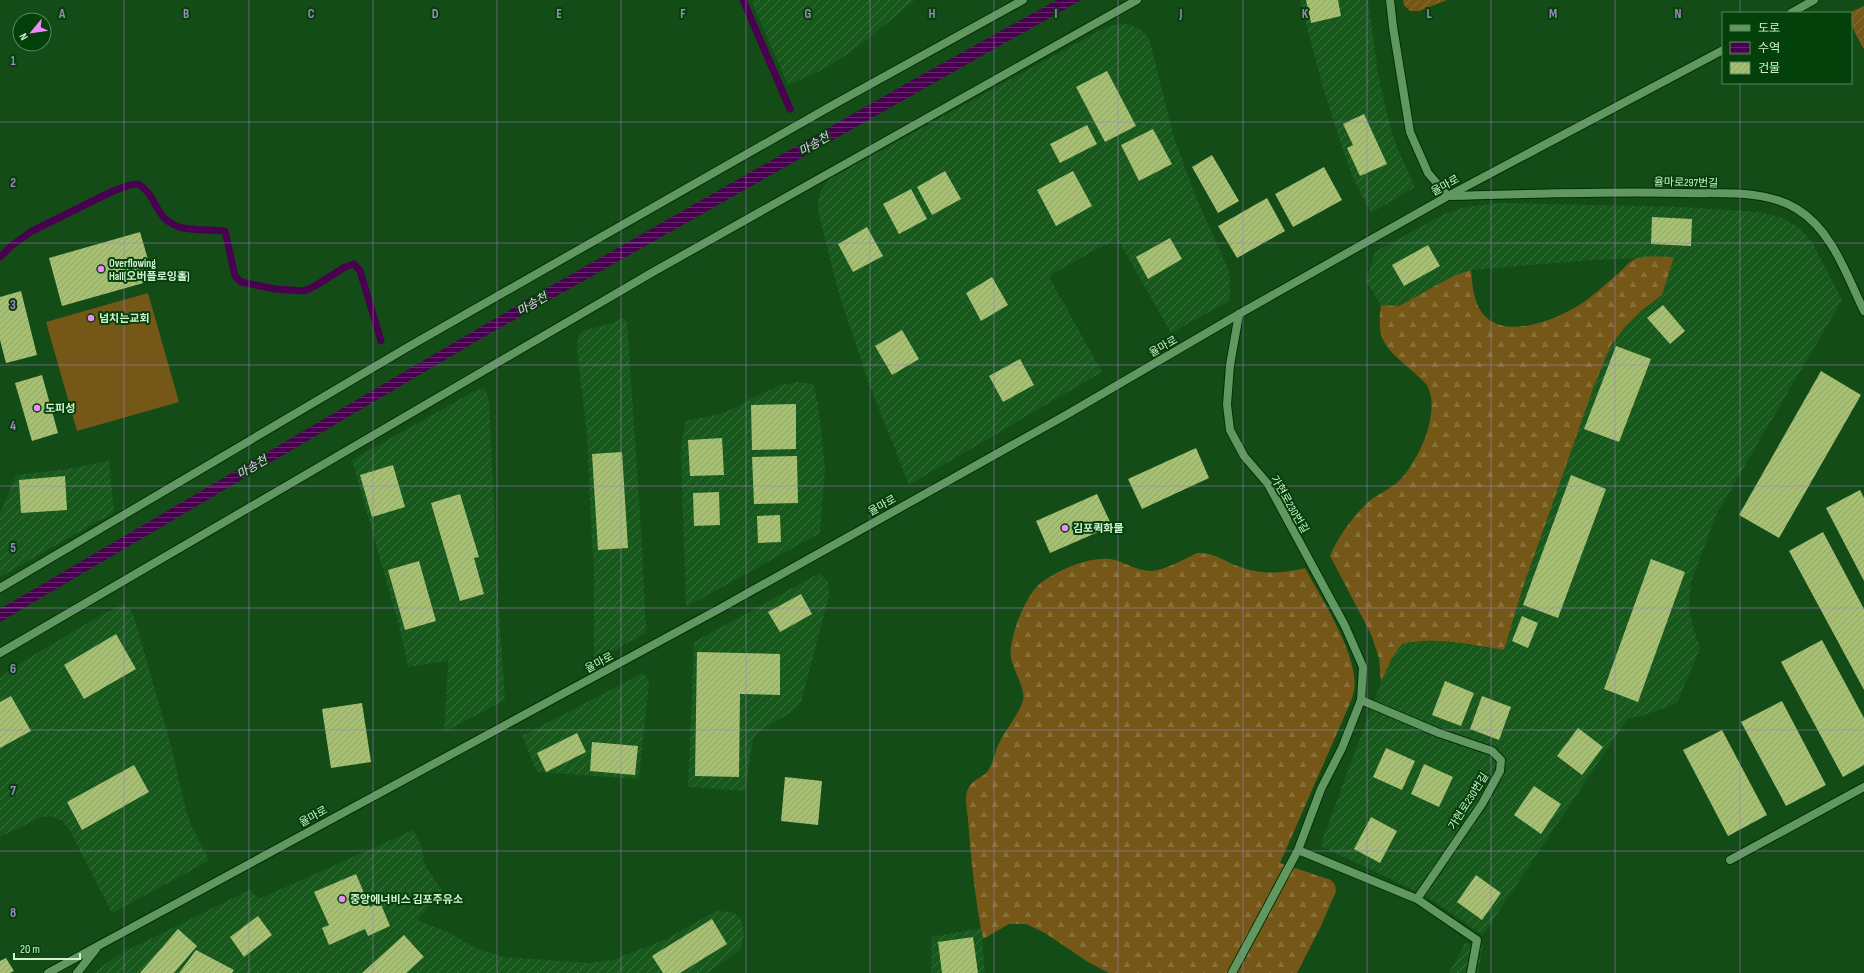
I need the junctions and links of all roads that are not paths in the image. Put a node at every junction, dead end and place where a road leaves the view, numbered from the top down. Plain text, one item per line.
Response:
1 (1023, 0) edge
2 (1137, 0) edge
3 (1390, 0) edge
4 (1814, 0) edge
5 (1793, 12) edge
6 (1722, 51) edge
7 (1448, 196) junction
8 (1864, 311) edge
9 (1239, 314) junction
10 (0, 588) edge
11 (0, 653) edge
12 (1360, 700) junction
13 (1864, 787) edge
14 (1298, 850) junction
15 (1730, 860) dead end
16 (1417, 899) junction
17 (100, 945) junction
18 (48, 973) edge
19 (77, 973) edge
20 (1232, 973) edge
21 (1471, 973) edge

1 - 10 street
2 - 11 street
3 - 7 street
4 - 5 street
6 - 7 street, 율마로
7 - 8 street, 율마로297번길
7 - 9 street, 율마로
9 - 12 street, 가현로230번길
9 - 17 street, 율마로
12 - 14 street, 가현로230번길
12 - 16 street, 가현로230번길
13 - 15 street
14 - 16 street
14 - 20 street, 가현로230번길
16 - 21 street
17 - 18 street, 율마로
17 - 19 street

